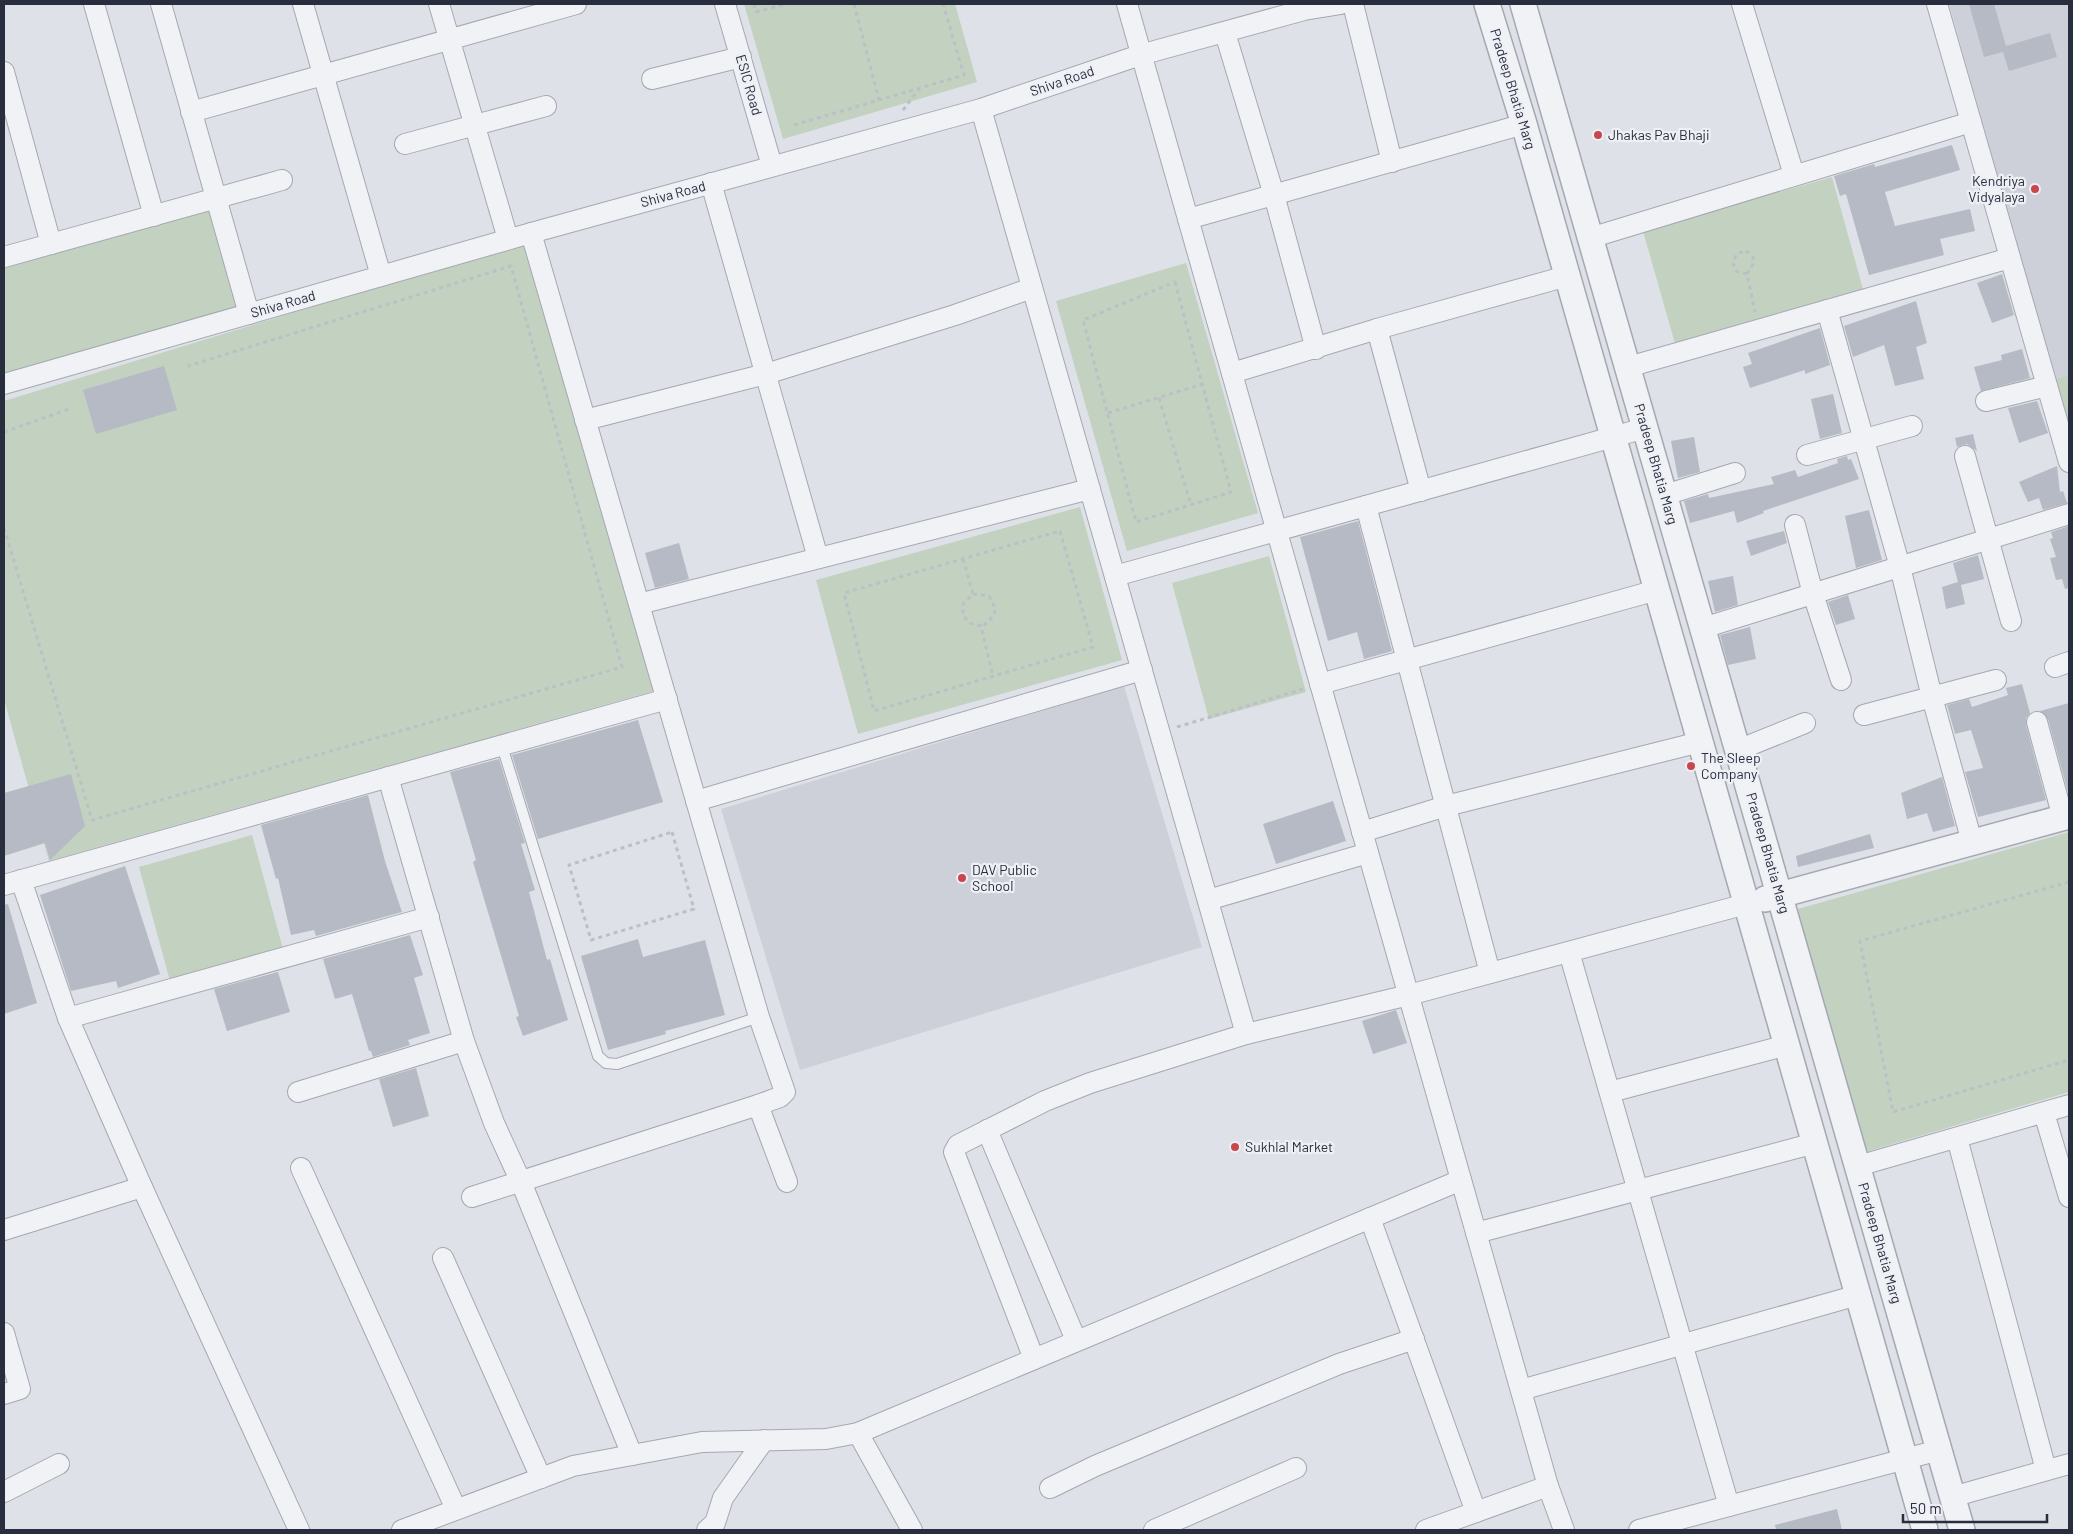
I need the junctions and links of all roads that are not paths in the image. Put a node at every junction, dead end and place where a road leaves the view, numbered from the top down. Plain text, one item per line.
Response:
1 (94, 4) edge
2 (161, 4) edge
3 (303, 4) edge
4 (438, 4) edge
5 (576, 4) edge
6 (726, 4) edge
7 (1126, 4) edge
8 (1341, 4) edge
9 (1353, 4) edge
10 (1487, 4) edge
11 (1523, 4) edge
12 (1742, 4) edge
13 (1937, 4) edge
14 (1303, 7) edge
15 (1225, 33) junction
16 (449, 40) junction
17 (1140, 55) junction
18 (741, 57) junction
19 (4, 72) edge
20 (324, 75) junction
21 (652, 80) dead end
22 (546, 106) dead end
23 (981, 109) junction
24 (190, 112) junction
25 (1971, 122) junction
26 (474, 124) junction
27 (1524, 124) junction
28 (404, 144) dead end
29 (1392, 162) junction
30 (772, 166) junction
31 (1794, 175) junction
32 (282, 180) dead end
33 (711, 183) junction
34 (1274, 195) junction
35 (216, 200) junction
36 (154, 216) junction
37 (1188, 219) junction
38 (531, 233) junction
39 (1590, 238) junction
40 (508, 239) junction
41 (51, 244) junction
42 (4, 257) edge
43 (2010, 258) junction
44 (381, 276) junction
45 (1568, 276) junction
46 (1032, 288) junction
47 (1827, 310) junction
48 (248, 314) junction
49 (1377, 329) junction
50 (1316, 349) junction
51 (1628, 367) junction
52 (1232, 373) junction
53 (766, 374) junction
54 (4, 384) edge
55 (2047, 386) junction
56 (1986, 401) dead end
57 (585, 420) junction
58 (1912, 426) dead end
59 (1645, 428) junction
60 (1614, 437) junction
61 (1863, 440) junction
62 (1808, 455) dead end
63 (1966, 456) dead end
64 (2069, 462) edge
65 (1736, 473) dead end
66 (1090, 489) junction
67 (1421, 491) junction
68 (1665, 495) junction
69 (1366, 506) junction
70 (2069, 514) edge
71 (1795, 525) dead end
72 (1277, 531) junction
73 (1989, 539) junction
74 (818, 558) junction
75 (1900, 567) junction
76 (1115, 576) junction
77 (1657, 590) junction
78 (1813, 594) junction
79 (639, 604) junction
80 (2011, 621) dead end
81 (1703, 628) junction
82 (1406, 660) junction
83 (1142, 670) junction
84 (1841, 680) dead end
85 (1996, 680) dead end
86 (1320, 684) junction
87 (1932, 697) junction
88 (667, 699) junction
89 (1864, 715) dead end
90 (2037, 722) dead end
91 (1805, 723) dead end
92 (1700, 742) junction
93 (502, 746) junction
94 (1738, 750) junction
95 (388, 778) junction
96 (696, 801) junction
97 (1446, 806) junction
98 (2066, 817) edge
99 (1362, 832) junction
100 (1972, 842) junction
101 (1368, 853) junction
102 (12, 883) edge
103 (1780, 894) junction
104 (1208, 900) junction
105 (1746, 904) junction
106 (429, 917) junction
107 (1569, 952) junction
108 (1490, 973) junction
109 (1409, 995) junction
110 (68, 1018) junction
111 (760, 1018) junction
112 (1246, 1034) junction
113 (464, 1041) junction
114 (1787, 1045) junction
115 (298, 1092) dead end
116 (1610, 1092) junction
117 (758, 1105) junction
118 (2069, 1105) edge
119 (2044, 1112) junction
120 (986, 1130) junction
121 (1957, 1138) junction
122 (1814, 1143) junction
123 (1858, 1166) junction
124 (301, 1168) dead end
125 (1462, 1180) junction
126 (521, 1182) junction
127 (787, 1182) dead end
128 (142, 1187) junction
129 (1638, 1190) junction
130 (472, 1197) dead end
131 (2069, 1197) edge
132 (1370, 1218) junction
133 (4, 1230) edge
134 (1476, 1233) junction
135 (443, 1258) dead end
136 (1858, 1294) junction
137 (4, 1334) edge
138 (1414, 1339) junction
139 (1076, 1340) junction
140 (1682, 1345) junction
141 (1034, 1359) junction
142 (1521, 1390) junction
143 (4, 1394) edge
144 (858, 1433) junction
145 (764, 1440) junction
146 (1939, 1450) junction
147 (632, 1455) junction
148 (1905, 1460) junction
149 (59, 1464) dead end
150 (2069, 1464) edge
151 (1296, 1468) dead end
152 (2046, 1470) junction
153 (541, 1478) junction
154 (1548, 1486) junction
155 (1050, 1488) dead end
156 (4, 1492) edge
157 (1952, 1497) junction
158 (1728, 1506) junction
159 (456, 1510) junction
160 (1476, 1512) junction
161 (1695, 1523) edge
162 (299, 1530) edge
163 (402, 1530) edge
164 (707, 1530) edge
165 (912, 1530) edge
166 (1154, 1530) edge
167 (1426, 1530) edge
168 (1564, 1530) edge
169 (1639, 1530) edge
170 (1925, 1530) edge
171 (1962, 1530) edge

1 - 36 street
2 - 24 street
3 - 20 street
4 - 16 street
5 - 16 street
6 - 18 street, ESIC Road
7 - 17 street
8 - 14 street, Shiva Road
9 - 29 street
10 - 27 street, Pradeep Bhatia Marg
11 - 39 street, Pradeep Bhatia Marg
12 - 31 street
13 - 25 street
14 - 15 street, Shiva Road
15 - 17 street, Shiva Road
15 - 34 street
16 - 20 street
16 - 26 street
17 - 23 street, Shiva Road
17 - 37 street
18 - 21 street
18 - 30 street, ESIC Road
19 - 41 street
20 - 24 street
20 - 44 street
22 - 26 street
23 - 30 street, Shiva Road
23 - 46 street
24 - 35 street
25 - 31 street
25 - 43 street
26 - 28 street
26 - 40 street
27 - 29 street
27 - 45 street, Pradeep Bhatia Marg
29 - 34 street
30 - 33 street, Shiva Road
31 - 39 street
32 - 35 street
33 - 38 street, Shiva Road
33 - 53 street
34 - 37 street
34 - 50 street
35 - 36 street
35 - 48 street
36 - 41 street
37 - 52 street
38 - 40 street, Shiva Road
38 - 57 street
39 - 51 street, Pradeep Bhatia Marg
40 - 44 street, Shiva Road
41 - 42 street
43 - 47 street
43 - 55 street
44 - 48 street, Shiva Road
45 - 49 street
45 - 60 street, Pradeep Bhatia Marg
46 - 53 street
46 - 66 street
47 - 51 street
47 - 61 street
48 - 54 street, Shiva Road
49 - 50 street
49 - 67 street
50 - 52 street
51 - 59 street, Pradeep Bhatia Marg
52 - 72 street
53 - 57 street
53 - 74 street
55 - 56 street
55 - 64 street
57 - 79 street
58 - 61 street
59 - 60 street
59 - 68 street, Pradeep Bhatia Marg
60 - 67 street
60 - 77 street, Pradeep Bhatia Marg
61 - 62 street
61 - 75 street
63 - 73 street
65 - 68 street
66 - 74 street
66 - 76 street
67 - 69 street
68 - 81 street, Pradeep Bhatia Marg
69 - 72 street
69 - 82 street
70 - 73 street
71 - 78 street
72 - 76 street
72 - 86 street
73 - 75 street
73 - 80 street
74 - 79 street
75 - 78 street
75 - 87 street
76 - 83 street
77 - 82 street
77 - 92 street, Pradeep Bhatia Marg
78 - 81 street
78 - 84 street
79 - 88 street
81 - 94 street, Pradeep Bhatia Marg
82 - 86 street
82 - 97 street
83 - 96 street
83 - 104 street
85 - 87 street
86 - 99 street
87 - 89 street
87 - 100 street
88 - 93 street
88 - 96 street
90 - 98 street
91 - 94 street
92 - 97 street
92 - 105 street, Pradeep Bhatia Marg
93 - 95 street
93 - 111 lane
94 - 103 street, Pradeep Bhatia Marg
95 - 102 street
95 - 106 street
96 - 111 street
97 - 99 street
97 - 108 street
98 - 100 street
99 - 101 street
100 - 103 street
101 - 104 street
101 - 109 street
102 - 110 street
103 - 105 street
103 - 123 street, Pradeep Bhatia Marg
104 - 112 street
105 - 107 street
105 - 114 street, Pradeep Bhatia Marg
106 - 110 street
106 - 113 street
107 - 108 street
107 - 116 street
108 - 109 street
109 - 112 street
109 - 125 street
110 - 128 street
111 - 117 street
112 - 120 street
113 - 115 street
113 - 126 street
114 - 116 street
114 - 122 street, Pradeep Bhatia Marg
116 - 129 street
117 - 126 street
117 - 127 street
118 - 119 street
119 - 121 street
119 - 131 street
120 - 139 street
120 - 141 street
121 - 123 street
121 - 152 street
122 - 129 street
122 - 136 street, Pradeep Bhatia Marg
123 - 146 street, Pradeep Bhatia Marg
124 - 159 street
125 - 132 street
125 - 134 street
126 - 130 street
126 - 147 street
128 - 133 street
128 - 162 street
129 - 134 street
129 - 140 street
132 - 138 street
132 - 139 street
134 - 142 street
135 - 153 street
136 - 140 street
136 - 148 street, Pradeep Bhatia Marg
137 - 143 street
138 - 155 street
138 - 160 street
139 - 141 street
140 - 142 street
140 - 158 street
141 - 144 street
142 - 154 street
144 - 145 street
144 - 165 street
145 - 147 street
145 - 164 street
146 - 148 street
146 - 157 street, Pradeep Bhatia Marg
147 - 153 street
148 - 158 street
148 - 170 street, Pradeep Bhatia Marg
149 - 156 street
150 - 152 street
151 - 166 street
152 - 157 street
153 - 159 street
154 - 160 street
154 - 168 street
157 - 171 street, Pradeep Bhatia Marg
158 - 161 street
159 - 163 street
160 - 167 street
161 - 169 street

